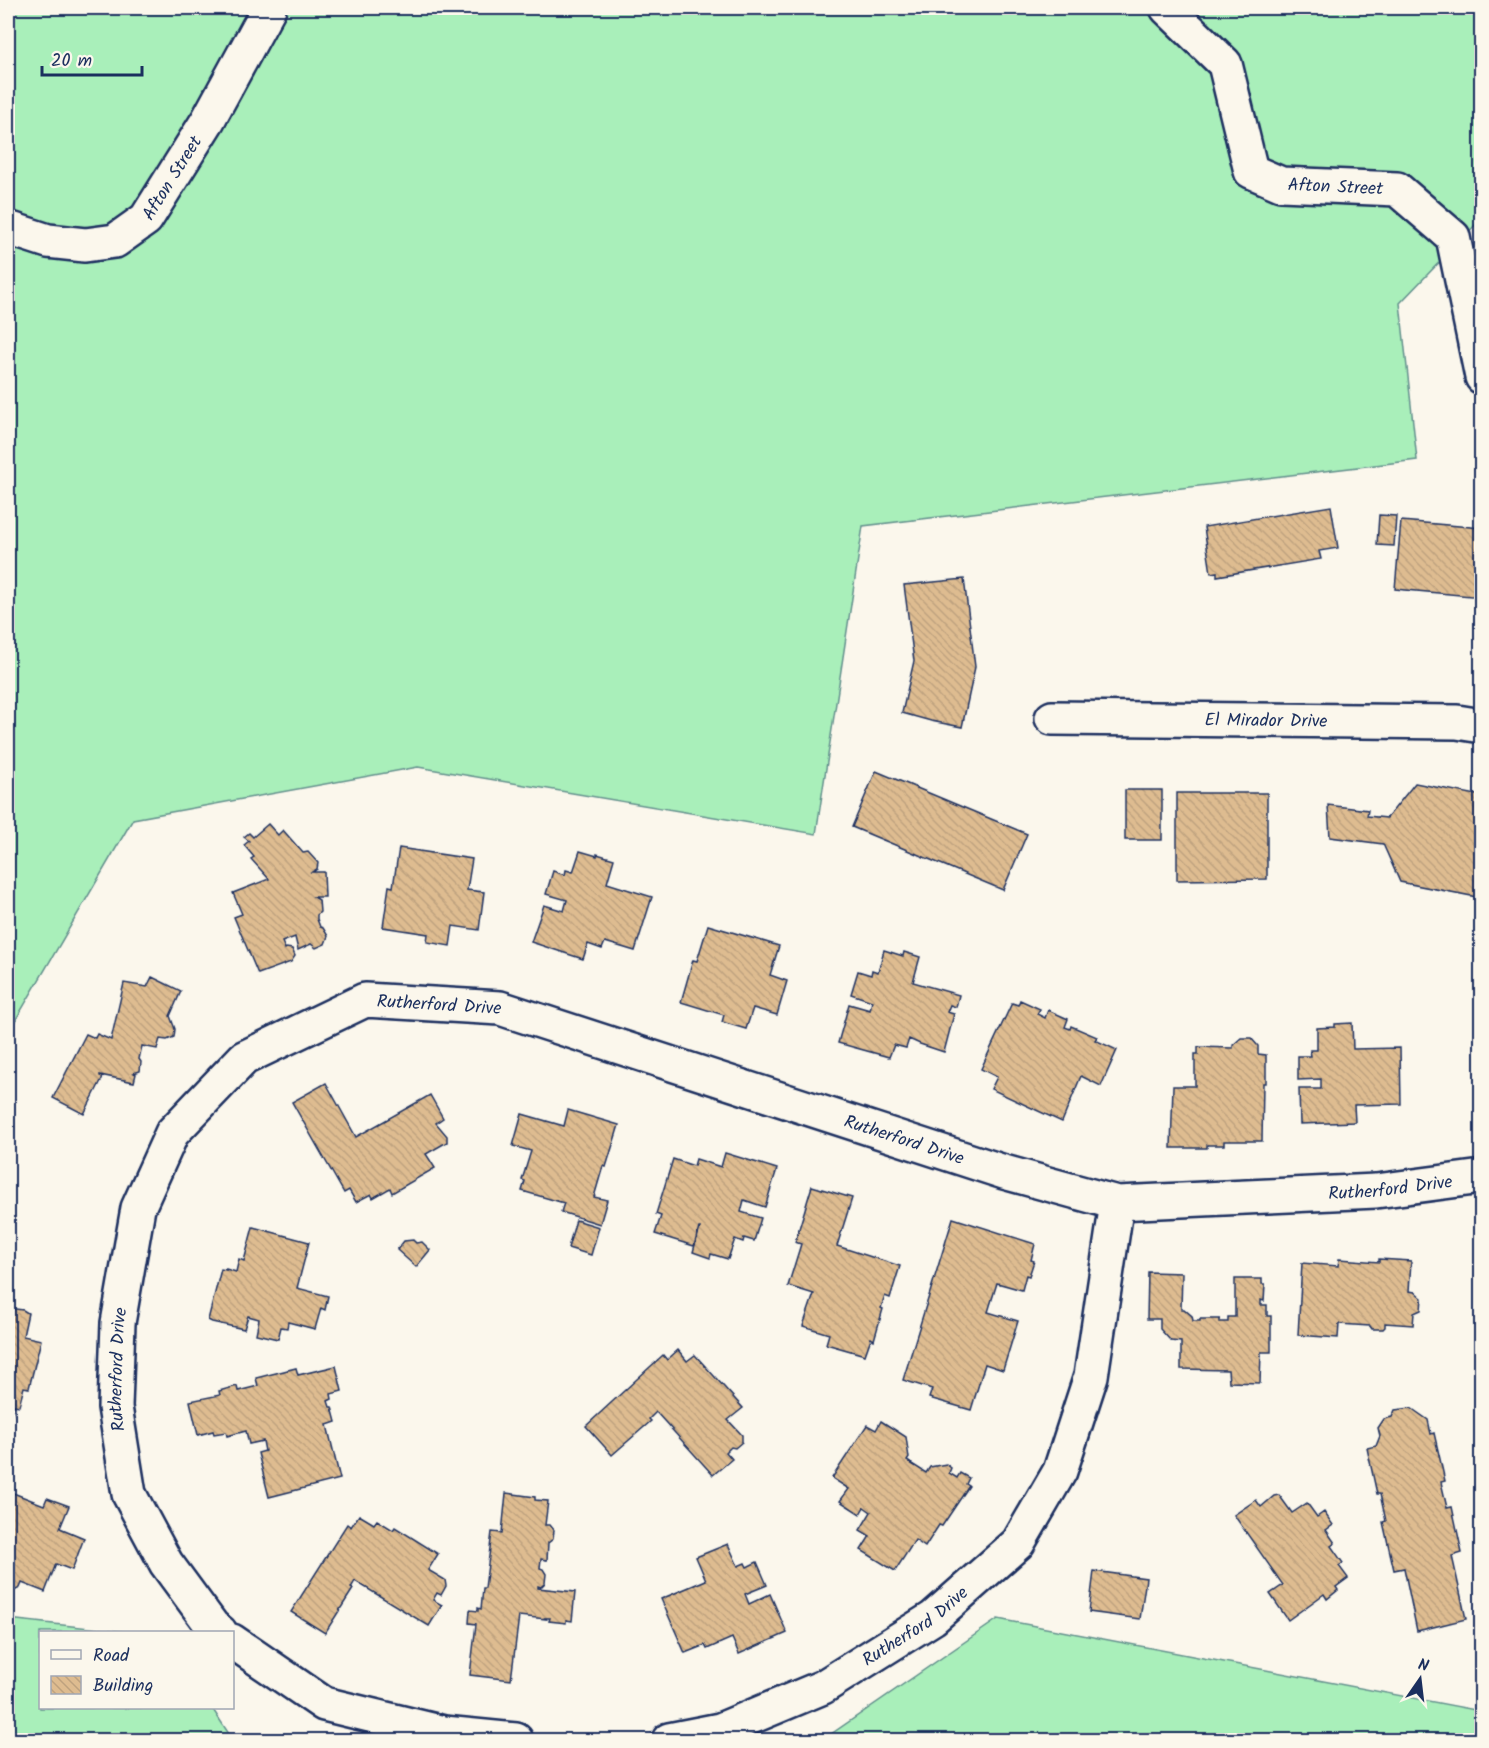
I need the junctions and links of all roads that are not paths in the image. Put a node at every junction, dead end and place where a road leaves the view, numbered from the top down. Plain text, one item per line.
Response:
1 (270, 8) edge
2 (1167, 8) edge
3 (8, 228) edge
4 (1482, 377) edge
5 (1052, 718) dead end
6 (1482, 726) edge
7 (1482, 1177) edge
8 (1118, 1203) junction
9 (218, 1631) edge
10 (234, 1642) edge
11 (516, 1740) edge
12 (669, 1740) edge

1 - 3 street, Afton Street
2 - 4 street, Afton Street
5 - 6 street, El Mirador Drive
7 - 8 street, Rutherford Drive
8 - 9 street, Rutherford Drive
8 - 12 street, Rutherford Drive
10 - 11 street

